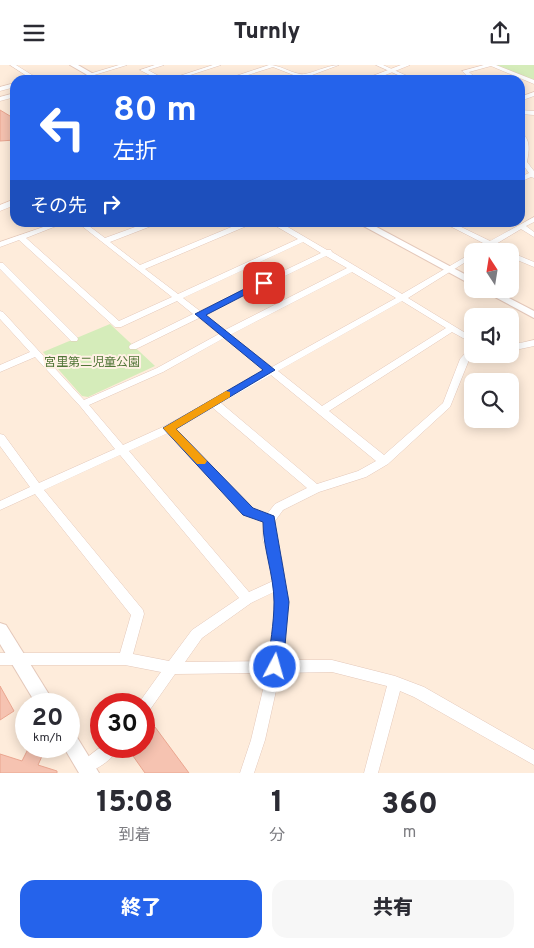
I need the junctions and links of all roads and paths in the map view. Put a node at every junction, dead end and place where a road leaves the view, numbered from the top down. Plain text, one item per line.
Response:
1 (13, 65) edge
2 (73, 65) edge
3 (124, 65) edge
4 (161, 65) edge
5 (218, 65) edge
6 (273, 65) edge
7 (336, 65) edge
8 (379, 65) edge
9 (407, 65) edge
10 (491, 65) edge
11 (137, 68) dead end
12 (143, 70) junction
13 (392, 70) junction
14 (28, 75) edge
15 (91, 75) joint
16 (153, 75) edge
17 (186, 75) edge
18 (242, 75) edge
19 (298, 75) edge
20 (304, 75) edge
21 (379, 75) edge
22 (402, 75) edge
23 (469, 75) edge
24 (516, 75) edge
25 (525, 143) edge
26 (525, 157) edge
27 (525, 163) edge
28 (533, 175) edge
29 (49, 227) edge
30 (86, 227) edge
31 (141, 227) edge
32 (237, 227) edge
33 (284, 227) edge
34 (370, 227) edge
35 (456, 227) edge
36 (519, 227) edge
37 (522, 227) edge
38 (534, 235) edge
39 (21, 237) junction
40 (304, 239) junction
41 (105, 241) junction
42 (488, 243) edge
43 (492, 243) edge
44 (0, 245) edge
45 (328, 252) junction
46 (519, 258) edge
47 (464, 260) edge
48 (0, 265) edge
49 (534, 265) edge
50 (140, 268) junction
51 (353, 268) junction
52 (448, 269) junction
53 (464, 278) edge
54 (177, 297) junction
55 (402, 298) junction
56 (502, 298) edge
57 (0, 314) edge
58 (200, 314) junction
59 (534, 315) edge
60 (452, 328) junction
61 (225, 333) junction
62 (464, 335) edge
63 (74, 339) dead end
64 (534, 343) edge
65 (519, 346) edge
66 (133, 347) dead end
67 (36, 353) junction
68 (464, 361) edge
69 (0, 369) edge
70 (270, 370) junction
71 (213, 402) junction
72 (83, 404) junction
73 (322, 411) junction
74 (169, 428) junction
75 (0, 438) edge
76 (122, 450) junction
77 (384, 461) junction
78 (36, 489) junction
79 (315, 489) junction
80 (0, 506) edge
81 (269, 520) junction
82 (278, 584) junction
83 (247, 599) junction
84 (0, 630) edge
85 (0, 659) edge
86 (19, 659) junction
87 (125, 659) junction
88 (275, 667) junction
89 (171, 668) junction
90 (395, 682) junction
91 (39, 693) edge
92 (153, 693) edge
93 (80, 757) edge
94 (101, 758) edge
95 (534, 758) edge
96 (88, 770) edge
97 (247, 773) edge
98 (371, 773) edge

1 - 14 street
2 - 15 street
3 - 15 street
4 - 12 street
5 - 17 street
6 - 18 street
6 - 19 street
7 - 20 street
8 - 13 street
9 - 13 main road
10 - 23 street
10 - 24 street
11 - 12 street
12 - 16 street
13 - 21 main road
13 - 22 street
25 - 26 street
27 - 28 street
29 - 39 street
30 - 41 street
31 - 41 street
32 - 50 street
33 - 40 street
34 - 52 street
35 - 42 street
36 - 43 street
37 - 38 street
39 - 44 street
39 - 54 street
40 - 45 street
40 - 54 street
41 - 50 street
45 - 51 street
45 - 58 street
46 - 49 street
47 - 52 street
48 - 63 street
50 - 54 street
51 - 55 street
51 - 61 street
52 - 53 street
52 - 55 street
54 - 58 street
55 - 60 street
55 - 70 street
56 - 59 street
57 - 67 street
58 - 61 street
58 - 66 street
60 - 62 street
60 - 73 street
61 - 70 street
61 - 72 street
64 - 65 street
67 - 69 street
67 - 72 street
68 - 77 street
70 - 71 street
70 - 73 street
71 - 74 street
71 - 79 street
72 - 76 street
73 - 77 street
74 - 76 street
74 - 81 street
75 - 78 street
76 - 78 street
76 - 83 street
77 - 79 street
78 - 80 street
78 - 87 street
79 - 81 street
81 - 82 street
82 - 83 street
82 - 88 street
83 - 89 street
84 - 86 street
85 - 86 street
86 - 87 street
86 - 91 street
87 - 89 street
88 - 89 street
88 - 90 street
88 - 97 street
89 - 92 street
90 - 95 street
90 - 98 street
93 - 96 street
94 - 96 street

